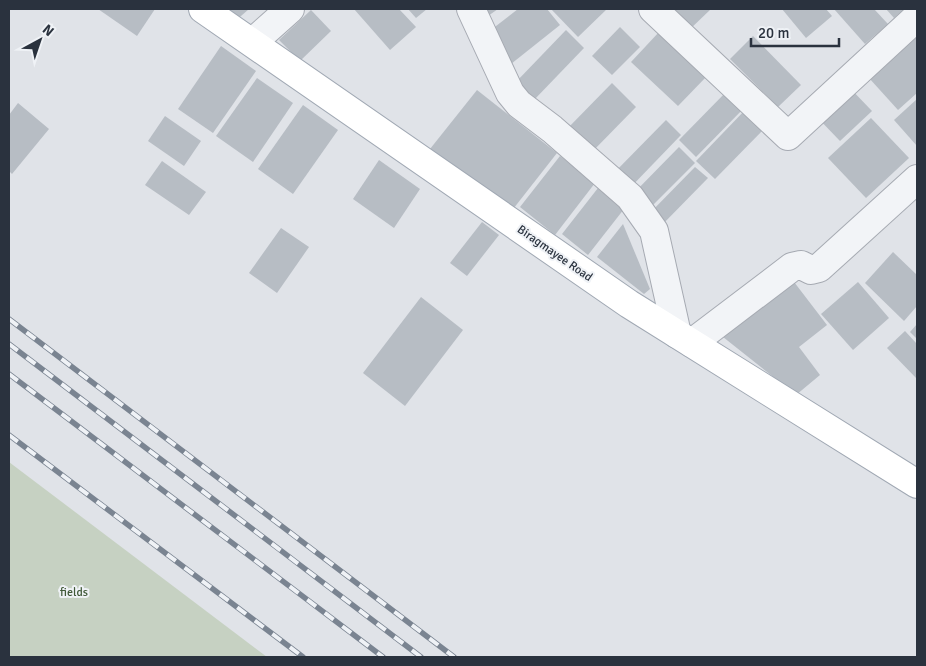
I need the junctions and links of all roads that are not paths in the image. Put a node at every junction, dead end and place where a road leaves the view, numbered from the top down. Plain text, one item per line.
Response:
1 (203, 9) edge
2 (290, 9) edge
3 (471, 9) edge
4 (653, 9) edge
5 (917, 17) edge
6 (253, 42) junction
7 (917, 179) edge
8 (684, 339) junction
9 (917, 484) edge

1 - 6 main road, Biragmayee Road
2 - 6 street
3 - 8 street
4 - 5 street
6 - 8 main road, Biragmayee Road
7 - 8 street
8 - 9 main road, Biragmayee Road

